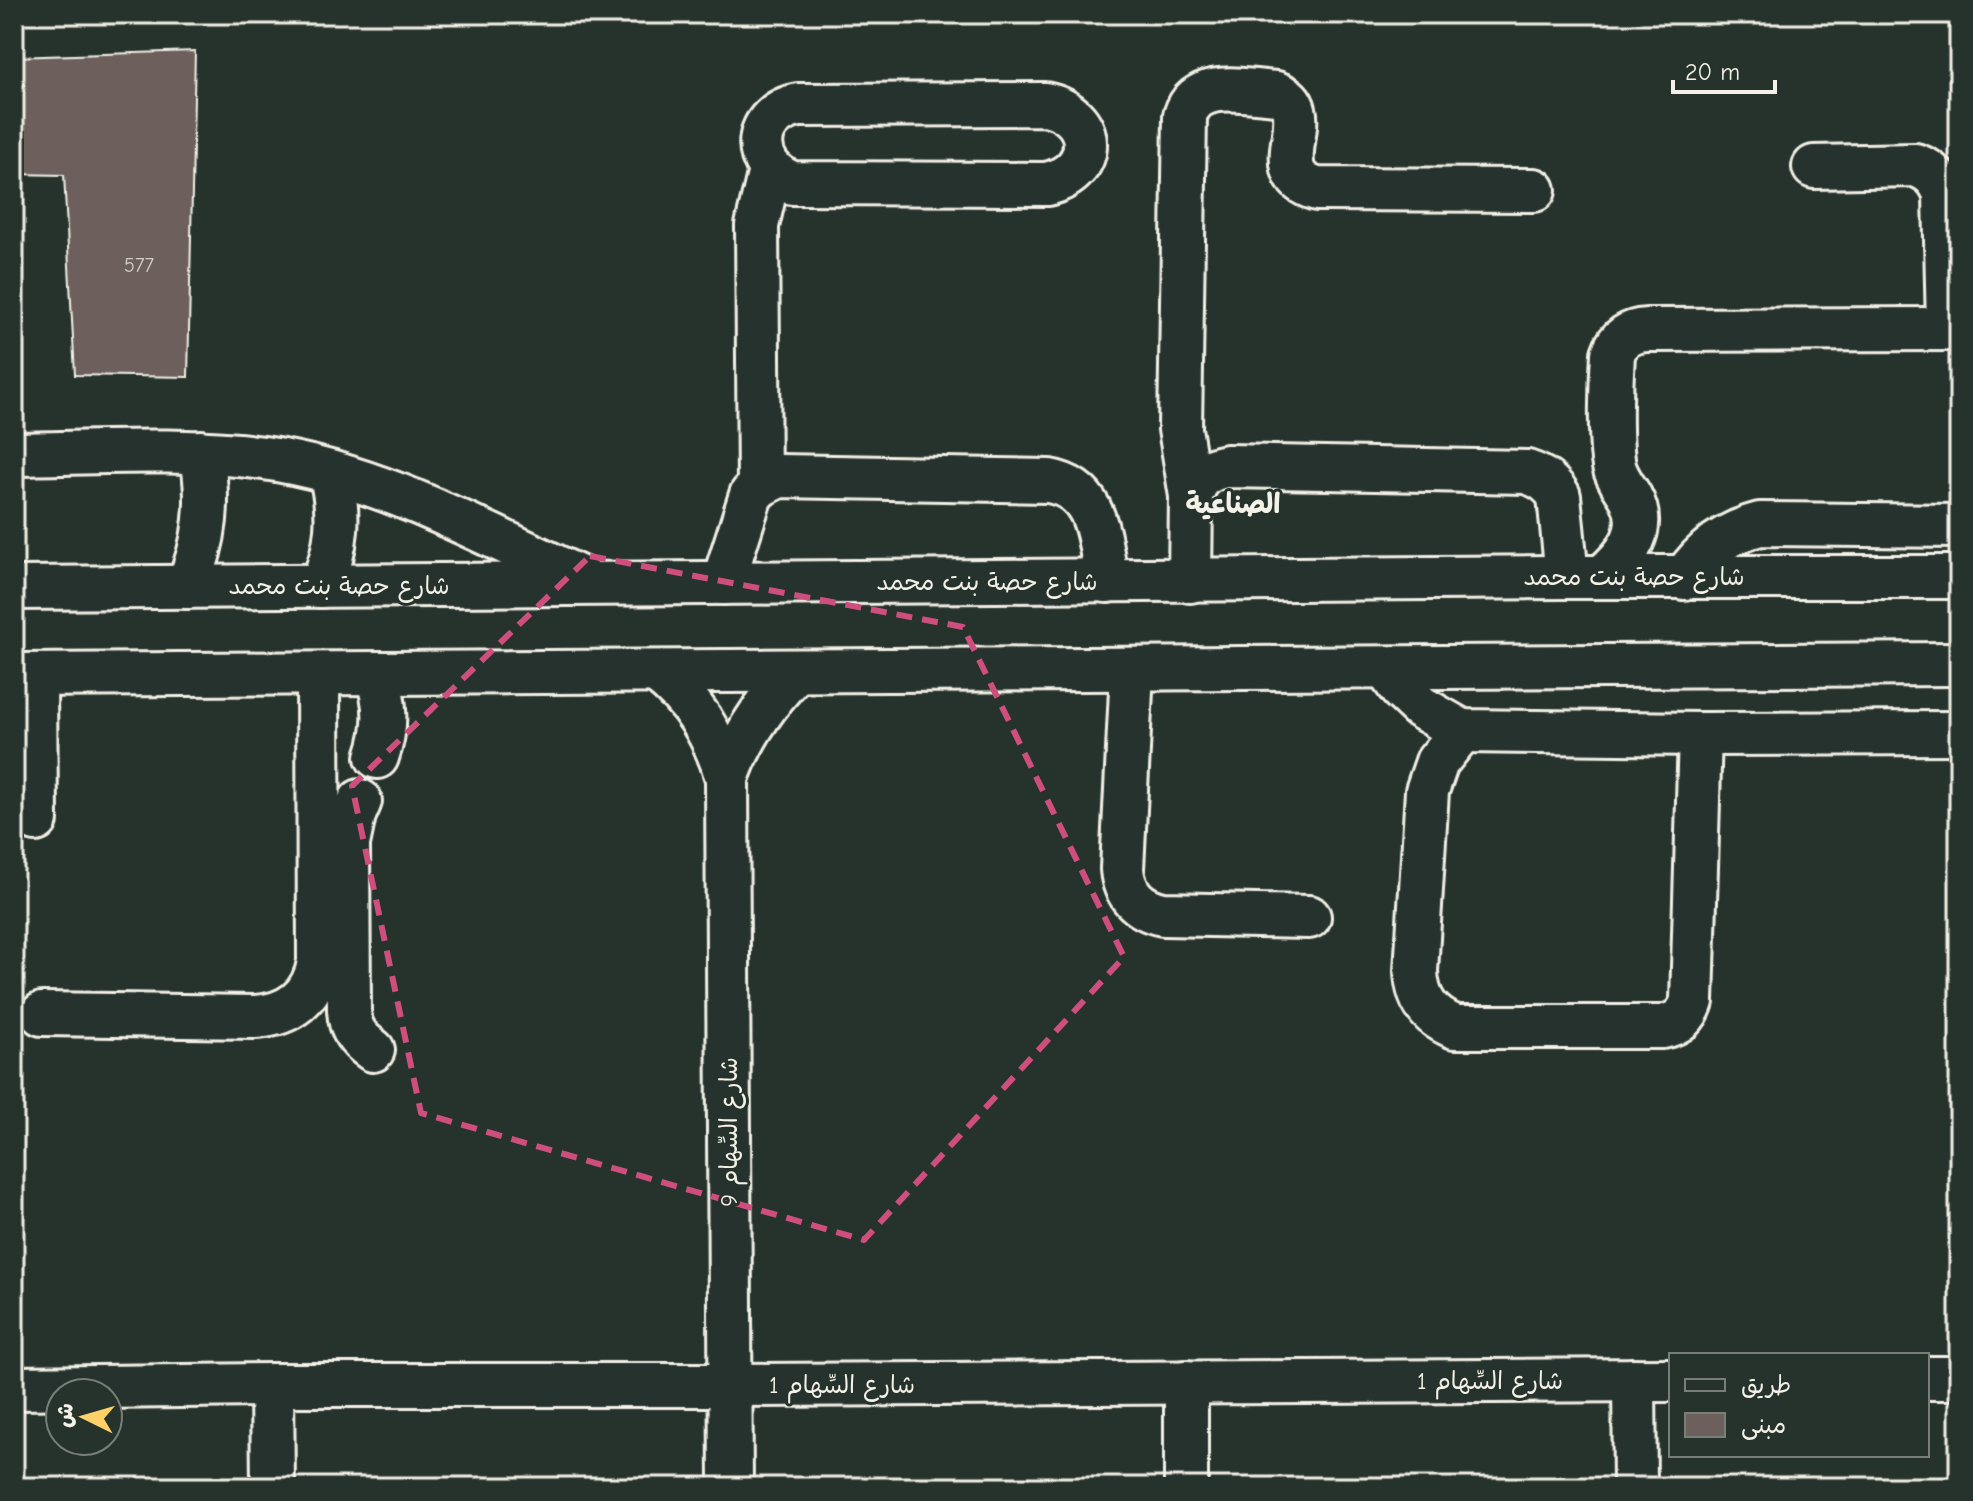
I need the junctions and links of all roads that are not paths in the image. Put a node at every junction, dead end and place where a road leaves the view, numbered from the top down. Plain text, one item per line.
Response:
1 (1814, 167) dead end
2 (770, 170) junction
3 (1534, 190) dead end
4 (1954, 329) edge
5 (201, 452) junction
6 (14, 454) edge
7 (330, 473) junction
8 (759, 486) junction
9 (1191, 496) junction
10 (1959, 526) edge
11 (1584, 577) junction
12 (1959, 577) edge
13 (1684, 578) junction
14 (1107, 581) junction
15 (1190, 581) junction
16 (723, 583) junction
17 (594, 584) junction
18 (321, 586) junction
19 (187, 587) junction
20 (14, 588) edge
21 (1959, 664) edge
22 (1386, 668) junction
23 (1132, 670) junction
24 (796, 671) junction
25 (657, 672) junction
26 (318, 674) junction
27 (394, 674) junction
28 (24, 675) edge
29 (1462, 731) junction
30 (1959, 733) edge
31 (1700, 734) junction
32 (389, 755) dead end
33 (727, 778) junction
34 (360, 801) dead end
35 (36, 820) dead end
36 (1309, 917) dead end
37 (42, 1014) dead end
38 (373, 1050) dead end
39 (1929, 1378) edge
40 (1959, 1378) edge
41 (1652, 1380) edge
42 (1186, 1382) junction
43 (272, 1385) junction
44 (730, 1385) junction
45 (14, 1388) edge
46 (273, 1487) edge
47 (731, 1487) edge
48 (1186, 1487) edge
49 (1635, 1487) edge

1 - 4 street
2 - 2 street
2 - 8 street
3 - 9 street
4 - 11 street
5 - 6 street
5 - 7 street
5 - 19 street
7 - 17 street
7 - 18 street
8 - 14 street
8 - 16 street
9 - 11 street
9 - 15 street
10 - 13 street
11 - 13 street, شارع حصة بنت محمد
11 - 15 street, شارع حصة بنت محمد
12 - 13 street, شارع حصة بنت محمد
14 - 15 street, شارع حصة بنت محمد
14 - 16 street, شارع حصة بنت محمد
16 - 17 street, شارع حصة بنت محمد
17 - 18 street, شارع حصة بنت محمد
18 - 19 street, شارع حصة بنت محمد
19 - 20 street, شارع حصة بنت محمد
21 - 22 street
22 - 23 street
22 - 29 street
23 - 24 street
23 - 36 street
24 - 25 street
24 - 33 street, شارع السِّهام 9
25 - 27 street
25 - 33 street, شارع السِّهام 9
26 - 27 street
26 - 28 street
26 - 37 street
27 - 32 street
28 - 35 street
29 - 31 street
29 - 31 street
30 - 31 street
33 - 44 street, شارع السِّهام 9
34 - 38 street
39 - 40 street
41 - 42 street, شارع السِّهام 1
41 - 49 street
42 - 44 street, شارع السِّهام 1
42 - 48 street
43 - 44 street, شارع السِّهام 1
43 - 45 street, شارع السِّهام 1
43 - 46 street
44 - 47 street, شارع السِّهام 9

